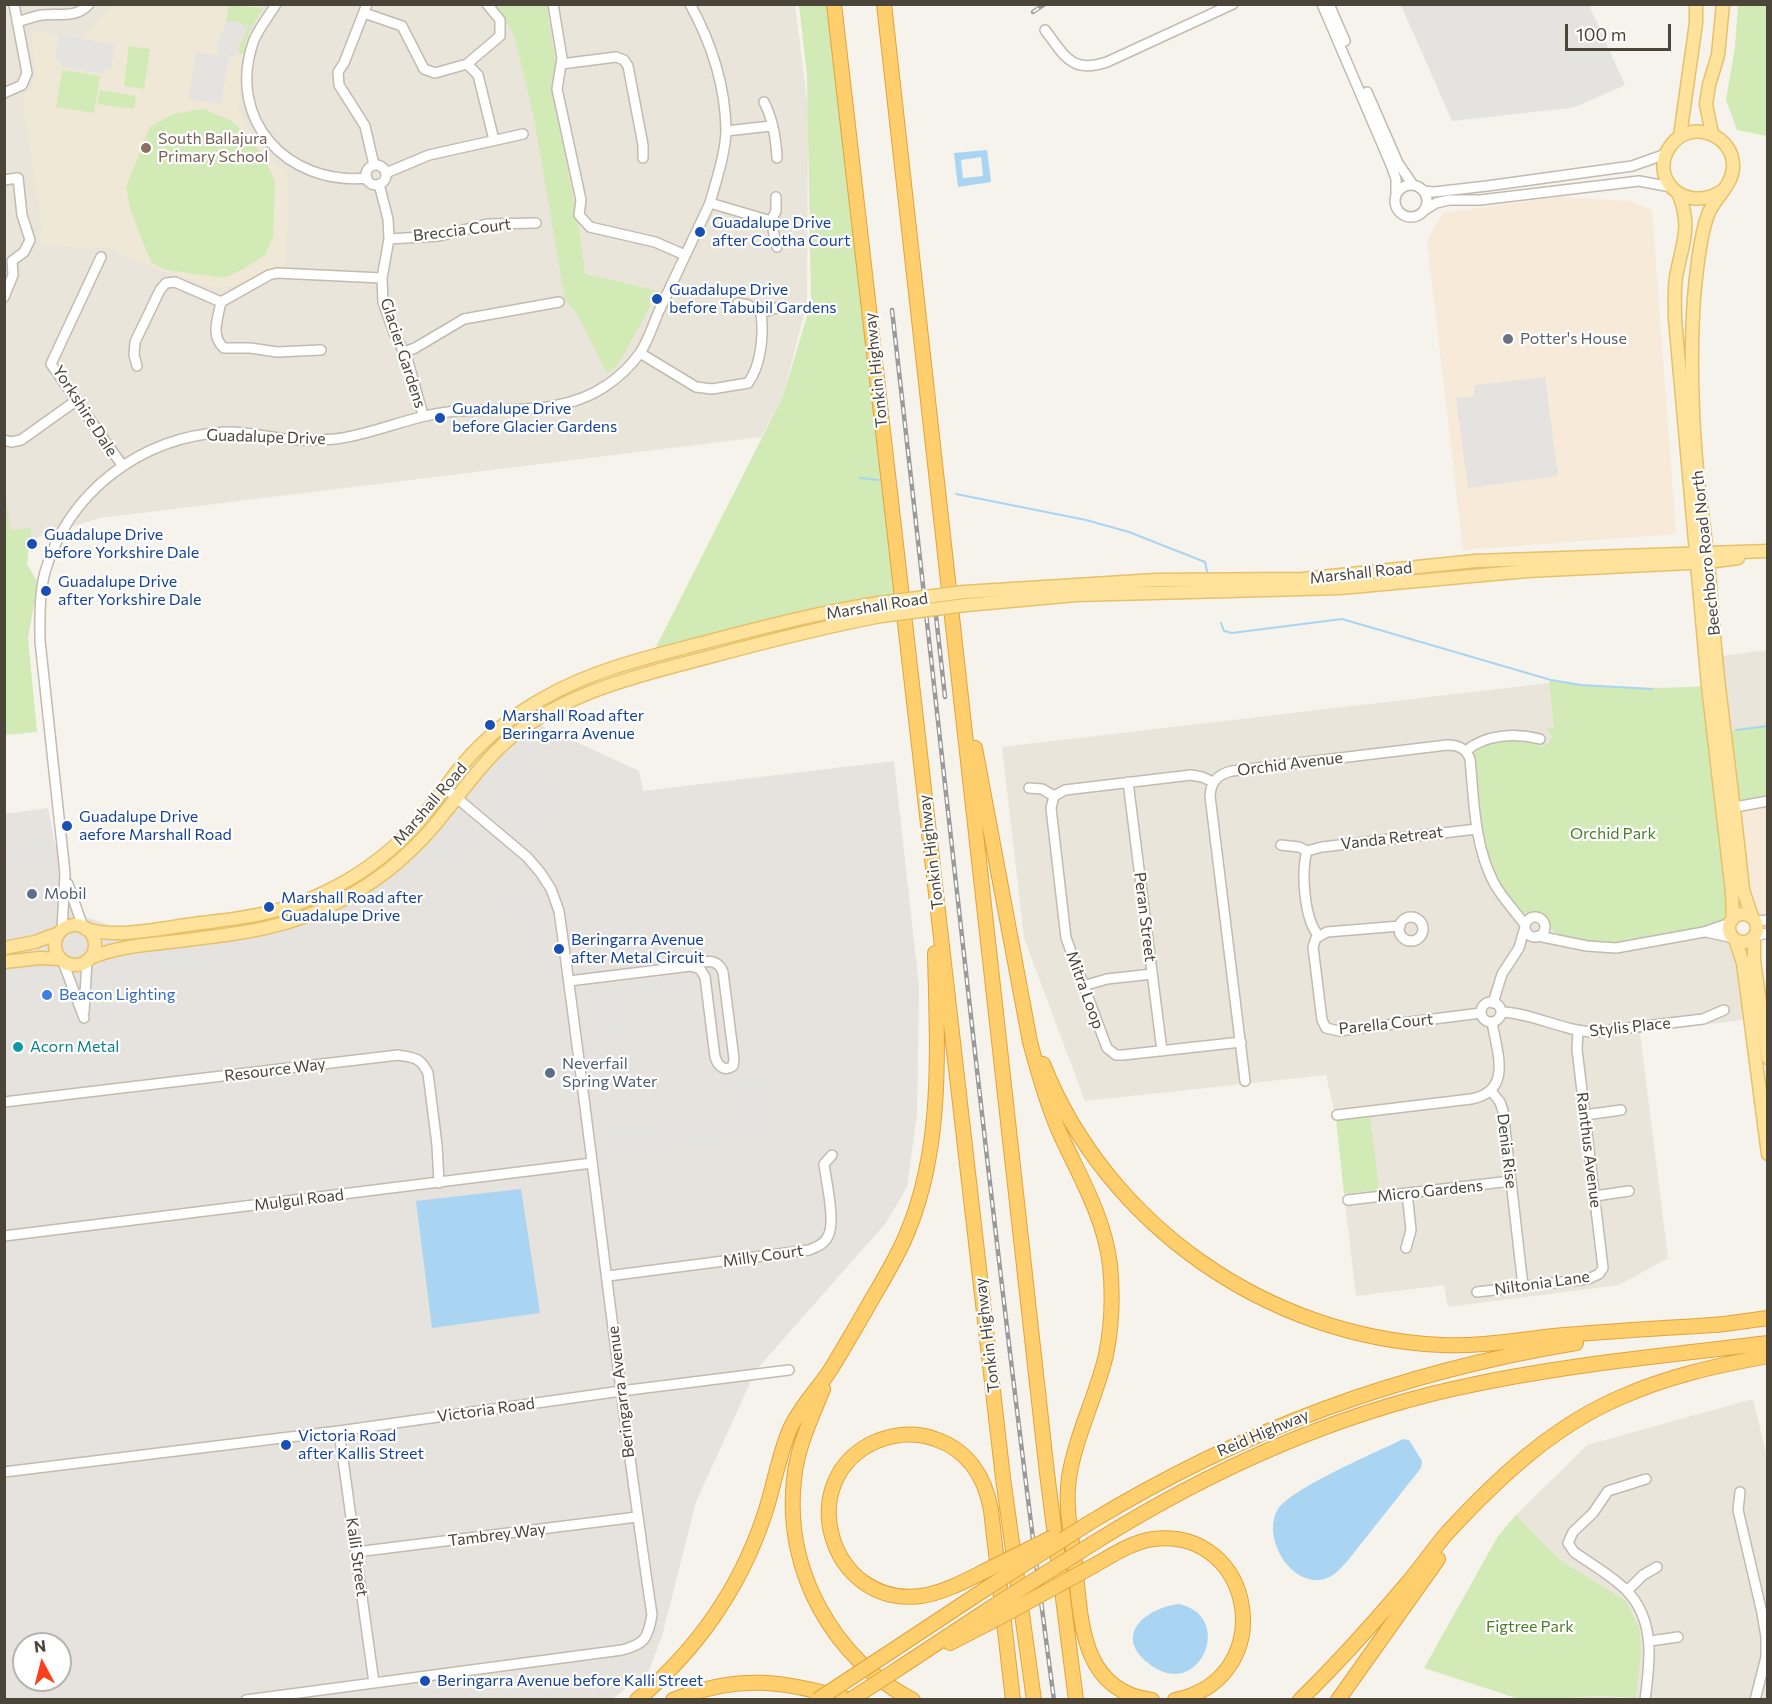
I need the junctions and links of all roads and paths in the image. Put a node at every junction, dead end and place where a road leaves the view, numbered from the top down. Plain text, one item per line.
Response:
1 (88, 4) edge
2 (276, 4) edge
3 (487, 4) edge
4 (553, 4) edge
5 (690, 4) edge
6 (834, 4) edge
7 (884, 4) edge
8 (1233, 4) edge
9 (1322, 4) edge
10 (1329, 4) edge
11 (1696, 4) edge
12 (1722, 4) edge
13 (11, 6) edge
14 (366, 9) edge
15 (17, 22) junction
16 (1046, 30) dead end
17 (467, 64) junction
18 (561, 64) junction
19 (4, 93) edge
20 (764, 102) dead end
21 (771, 126) junction
22 (726, 131) junction
23 (1712, 134) junction
24 (523, 135) dead end
25 (1680, 136) junction
26 (494, 140) junction
27 (1666, 154) junction
28 (643, 158) dead end
29 (777, 158) dead end
30 (374, 165) junction
31 (386, 173) junction
32 (367, 178) junction
33 (4, 180) edge
34 (379, 184) junction
35 (1413, 185) junction
36 (1423, 191) junction
37 (1675, 191) junction
38 (1722, 191) junction
39 (1396, 194) junction
40 (776, 197) dead end
41 (710, 203) junction
42 (1425, 210) junction
43 (771, 221) junction
44 (536, 223) dead end
45 (389, 239) junction
46 (777, 247) dead end
47 (685, 255) junction
48 (100, 257) dead end
49 (8, 260) edge
50 (382, 278) junction
51 (4, 297) edge
52 (221, 302) junction
53 (559, 302) dead end
54 (738, 303) dead end
55 (789, 309) dead end
56 (761, 313) junction
57 (321, 350) dead end
58 (404, 352) junction
59 (640, 353) junction
60 (137, 366) dead end
61 (77, 400) junction
62 (423, 415) junction
63 (4, 440) edge
64 (122, 465) junction
65 (1765, 552) edge
66 (1703, 558) junction
67 (880, 610) junction
68 (955, 639) junction
69 (907, 645) junction
70 (1540, 739) dead end
71 (1466, 750) junction
72 (1128, 782) junction
73 (1213, 782) junction
74 (445, 788) junction
75 (1029, 788) dead end
76 (1054, 796) junction
77 (457, 797) junction
78 (1767, 801) edge
79 (1728, 809) junction
80 (1477, 829) junction
81 (1281, 845) dead end
82 (1307, 851) junction
83 (65, 873) junction
84 (1514, 909) junction
85 (1533, 917) junction
86 (1758, 919) edge
87 (1731, 921) junction
88 (1544, 922) junction
89 (1400, 926) dead end
90 (1525, 926) junction
91 (84, 928) junction
92 (61, 931) junction
93 (1704, 932) junction
94 (1759, 935) edge
95 (1318, 936) junction
96 (1537, 936) junction
97 (1734, 939) junction
98 (1563, 940) junction
99 (4, 948) edge
100 (1519, 948) junction
101 (89, 959) junction
102 (62, 961) junction
103 (4, 962) edge
104 (691, 966) junction
105 (1152, 974) junction
106 (569, 981) junction
107 (1083, 986) junction
108 (1021, 994) junction
109 (1493, 1003) junction
110 (1724, 1010) dead end
111 (1501, 1012) junction
112 (1481, 1013) junction
113 (1492, 1022) junction
114 (1578, 1031) junction
115 (1240, 1042) junction
116 (1162, 1051) junction
117 (1767, 1058) edge
118 (1245, 1081) dead end
119 (1491, 1091) junction
120 (4, 1102) edge
121 (1621, 1110) dead end
122 (1337, 1115) dead end
123 (1585, 1115) junction
124 (1767, 1154) edge
125 (832, 1155) dead end
126 (592, 1163) junction
127 (1511, 1181) junction
128 (439, 1183) junction
129 (1629, 1191) dead end
130 (1407, 1193) junction
131 (1595, 1196) junction
132 (1348, 1200) dead end
133 (4, 1236) edge
134 (1406, 1248) dead end
135 (1604, 1268) joint
136 (608, 1276) junction
137 (1523, 1286) junction
138 (1477, 1292) dead end
139 (1767, 1318) edge
140 (1726, 1324) junction
141 (1767, 1343) edge
142 (1767, 1356) edge
143 (789, 1370) dead end
144 (830, 1370) junction
145 (621, 1391) junction
146 (339, 1431) junction
147 (4, 1472) edge
148 (1646, 1479) dead end
149 (1740, 1492) dead end
150 (1477, 1504) junction
151 (637, 1517) junction
152 (1089, 1521) junction
153 (356, 1552) junction
154 (1658, 1567) dead end
155 (1627, 1591) junction
156 (990, 1615) junction
157 (1678, 1636) dead end
158 (1650, 1641) junction
159 (374, 1683) junction
160 (1763, 1688) edge
161 (288, 1697) edge
162 (246, 1700) edge
163 (638, 1700) edge
164 (673, 1700) edge
165 (817, 1700) edge
166 (850, 1700) edge
167 (913, 1700) edge
168 (1013, 1700) edge
169 (1034, 1700) edge
170 (1076, 1700) edge
171 (1152, 1700) edge
172 (1175, 1700) edge
173 (1300, 1700) edge
174 (1338, 1700) edge
175 (1645, 1700) edge
176 (1755, 1700) edge

1 - 15 street
2 - 32 street
3 - 17 street
4 - 18 street
5 - 22 street, Guadalupe Drive
6 - 69 highway, Tonkin Highway
7 - 68 highway
8 - 16 street
9 - 39 street
10 - 35 street
11 - 25 main road
12 - 23 main road
13 - 15 street
14 - 17 street
14 - 30 street
15 - 19 street
17 - 26 street
18 - 28 street
18 - 47 street
20 - 21 street
21 - 22 street
21 - 29 street
22 - 41 street, Guadalupe Drive
23 - 25 main road
23 - 38 main road
24 - 26 street
25 - 27 main road
26 - 31 street
27 - 36 street
27 - 37 main road
30 - 31 street
30 - 32 street
31 - 34 street
32 - 34 street
33 - 49 street
34 - 45 street, Glacier Gardens
35 - 36 street
35 - 39 street
36 - 42 street
37 - 38 main road
37 - 42 street
37 - 66 main road, Beechboro Road North
38 - 66 main road, Beechboro Road North
39 - 42 street
40 - 43 street
41 - 43 street
41 - 47 street, Guadalupe Drive
43 - 46 street
44 - 45 street, Breccia Court
45 - 50 street, Glacier Gardens
47 - 59 street, Guadalupe Drive
48 - 61 street, Yorkshire Dale
49 - 51 street
50 - 52 street
50 - 58 street, Glacier Gardens
52 - 57 street
52 - 60 street
53 - 58 street
54 - 56 street
55 - 56 street
56 - 59 street
58 - 62 street, Glacier Gardens
59 - 62 street, Guadalupe Drive
61 - 63 street
61 - 64 street, Yorkshire Dale
62 - 64 street, Guadalupe Drive
64 - 83 street, Guadalupe Drive
65 - 66 main road, Marshall Road
66 - 67 main road, Marshall Road, bridge
66 - 67 main road, Marshall Road, bridge
66 - 79 main road, Beechboro Road North
67 - 74 main road, Marshall Road
67 - 77 main road, Marshall Road
68 - 108 highway
68 - 170 highway
69 - 144 highway
69 - 169 highway, Tonkin Highway
70 - 71 street
71 - 73 street, Orchid Avenue
71 - 80 street
72 - 73 street
72 - 76 street
72 - 105 street, Peran Street
73 - 115 street
74 - 77 street, Beringarra Avenue
74 - 91 main road, Marshall Road
75 - 76 street
76 - 107 street, Mitra Loop
77 - 101 main road, Marshall Road
77 - 106 street, Beringarra Avenue
78 - 79 street
79 - 86 main road, Beechboro Road North
79 - 87 main road, Beechboro Road North
80 - 82 street, Vanda Retreat
80 - 84 street
81 - 82 street, Vanda Retreat
82 - 95 street
83 - 91 street, Guadalupe Drive
83 - 92 street, Guadalupe Drive
84 - 85 street
84 - 90 street
85 - 88 street
85 - 90 street
86 - 87 main road
86 - 94 main road
87 - 93 street
87 - 97 main road
88 - 96 street
88 - 98 street
89 - 95 street
90 - 96 street
90 - 100 street
91 - 92 main road
91 - 101 main road
92 - 99 main road
92 - 102 main road
93 - 97 street
93 - 98 street
94 - 97 main road
94 - 117 main road
95 - 112 street, Parella Court
96 - 98 street
96 - 100 street
97 - 124 main road
100 - 109 street
101 - 102 main road
101 - 102 street
102 - 103 main road
104 - 104 street
104 - 106 street
105 - 107 street
105 - 116 street, Peran Street
106 - 126 street, Beringarra Avenue
107 - 116 street, Mitra Loop
108 - 140 highway
108 - 171 highway
109 - 111 street
109 - 112 street
110 - 114 street, Stylis Place
111 - 113 street
111 - 114 street, Stylis Place
112 - 113 street
113 - 119 street, Denia Rise
114 - 123 street, Ranthus Avenue
115 - 116 street, Mitra Loop
115 - 118 street
119 - 122 street
119 - 127 street, Denia Rise
120 - 128 street, Resource Way
121 - 123 street
123 - 131 street, Ranthus Avenue
125 - 136 street, Milly Court
126 - 128 street, Mulgul Road
126 - 136 street, Beringarra Avenue
127 - 130 street, Micro Gardens
127 - 137 street, Denia Rise
128 - 133 street, Mulgul Road
129 - 131 street
130 - 132 street, Micro Gardens
130 - 134 street
131 - 135 street, Ranthus Avenue
135 - 137 street, Niltonia Lane
136 - 145 street, Beringarra Avenue
137 - 138 street, Niltonia Lane
139 - 140 highway, Reid Highway
140 - 152 highway, Reid Highway
141 - 156 highway, Reid Highway, bridge
142 - 150 highway
143 - 145 street, Victoria Road
144 - 163 highway
144 - 167 highway
145 - 146 street, Victoria Road
145 - 151 street, Beringarra Avenue
146 - 147 street, Victoria Road
146 - 153 street, Kalli Street
148 - 155 street
149 - 160 street
150 - 173 highway
150 - 174 highway
151 - 153 street, Tambrey Way
151 - 159 street, Beringarra Avenue
152 - 165 highway, bridge
152 - 168 highway, bridge
153 - 159 street, Kalli Street
154 - 155 street
155 - 158 street
156 - 166 highway, bridge
156 - 172 highway, bridge
157 - 158 street
158 - 175 street
159 - 161 street, Beringarra Avenue
160 - 176 street
161 - 162 street, Beringarra Avenue
164 - 166 highway

